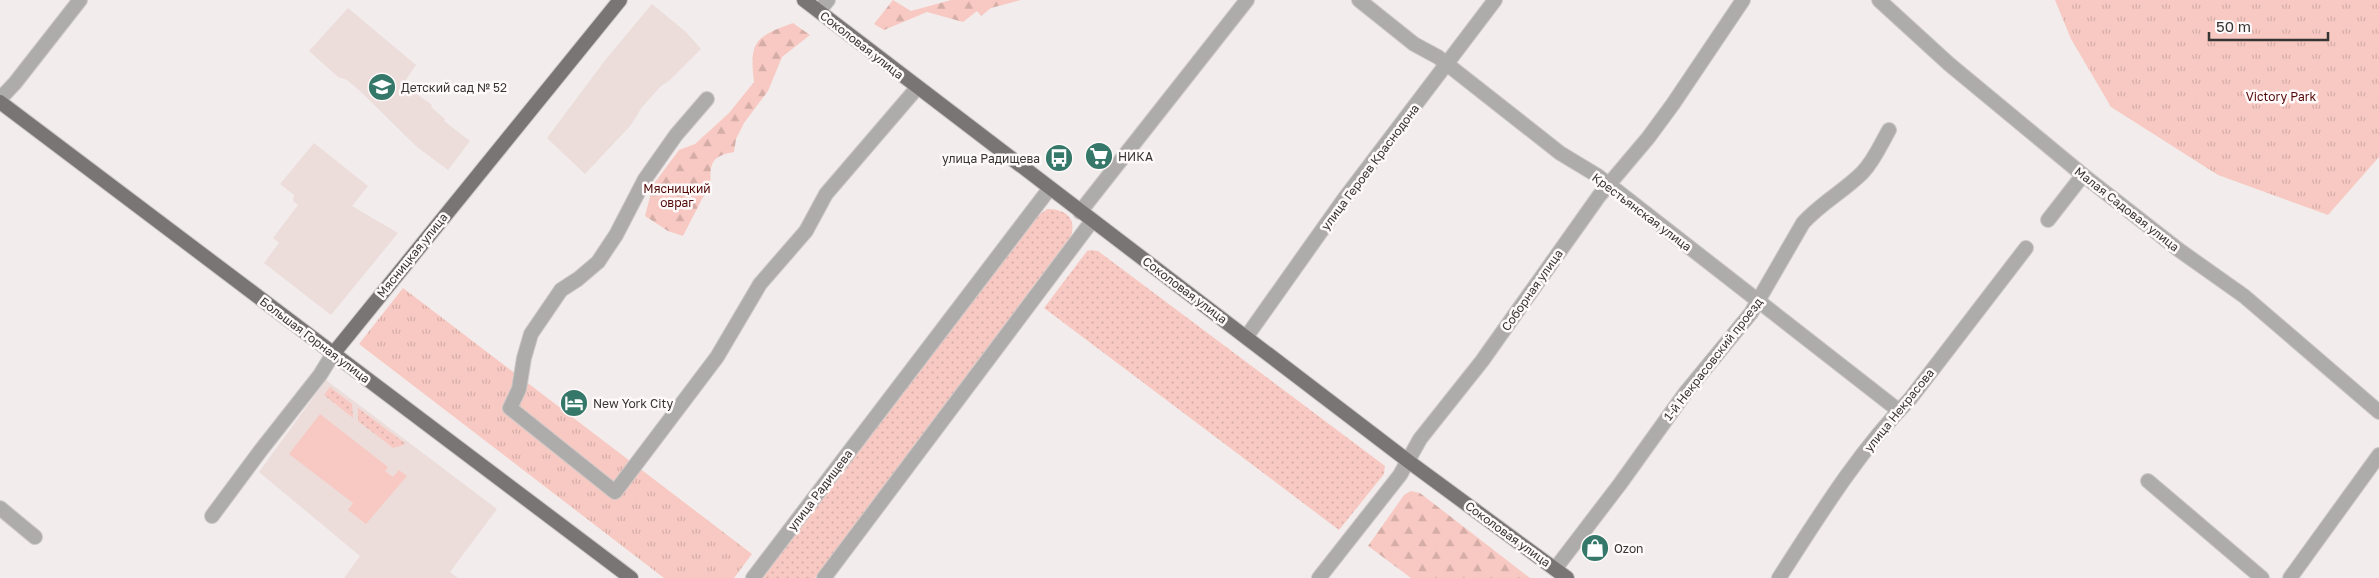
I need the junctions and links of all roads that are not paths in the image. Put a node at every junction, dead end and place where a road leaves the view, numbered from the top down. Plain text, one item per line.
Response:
1 (80, 0) edge
2 (620, 0) edge
3 (804, 0) edge
4 (1247, 0) edge
5 (1359, 0) edge
6 (1495, 0) edge
7 (1743, 0) edge
8 (1879, 0) edge
9 (823, 6) edge
10 (1446, 64) junction
11 (917, 88) junction
12 (0, 100) edge
13 (707, 100) dead end
14 (1889, 130) dead end
15 (2083, 175) junction
16 (1608, 184) junction
17 (1050, 188) junction
18 (1080, 212) junction
19 (2048, 220) dead end
20 (1092, 221) junction
21 (2026, 248) dead end
22 (1759, 302) junction
23 (1247, 336) junction
24 (333, 354) junction
25 (1898, 410) junction
26 (2379, 412) edge
27 (2379, 455) edge
28 (1408, 461) junction
29 (2148, 481) dead end
30 (0, 508) edge
31 (212, 516) dead end
32 (36, 537) dead end
33 (1555, 569) junction
34 (631, 578) edge
35 (752, 578) edge
36 (824, 578) edge
37 (1319, 578) edge
38 (1567, 578) edge
39 (1780, 578) edge
40 (2262, 578) edge
41 (2290, 578) edge

1 - 12 street
2 - 24 main road, Мясницкая улица
3 - 9 main road, Соколовая улица
4 - 18 street
5 - 10 street, Крестьянская улица
6 - 10 street, улица Героев Краснодона
7 - 16 street, Соборная улица
8 - 15 street, Малая Садовая улица
9 - 11 main road, Соколовая улица
10 - 16 street, Крестьянская улица
10 - 23 street, улица Героев Краснодона
11 - 13 street
11 - 17 main road, Соколовая улица
12 - 24 main road, Большая Горная улица
14 - 22 street, 1-й Некрасовский проезд
15 - 19 street
15 - 26 street, Малая Садовая улица
16 - 22 street, Крестьянская улица
16 - 28 street, Соборная улица
17 - 18 main road, Соколовая улица
17 - 35 street, улица Радищева
18 - 20 main road, Соколовая улица
20 - 23 main road, Соколовая улица
20 - 36 street
21 - 25 street, улица Некрасова
22 - 25 street, Крестьянская улица
22 - 33 street, 1-й Некрасовский проезд
23 - 28 main road, Соколовая улица
24 - 31 street, Мясницкая улица
24 - 34 main road, Большая Горная улица
25 - 39 street, улица Некрасова
27 - 41 street
28 - 33 main road, Соколовая улица
28 - 37 street, Соборная улица
29 - 40 street
30 - 32 street
33 - 38 main road, Соколовая улица

